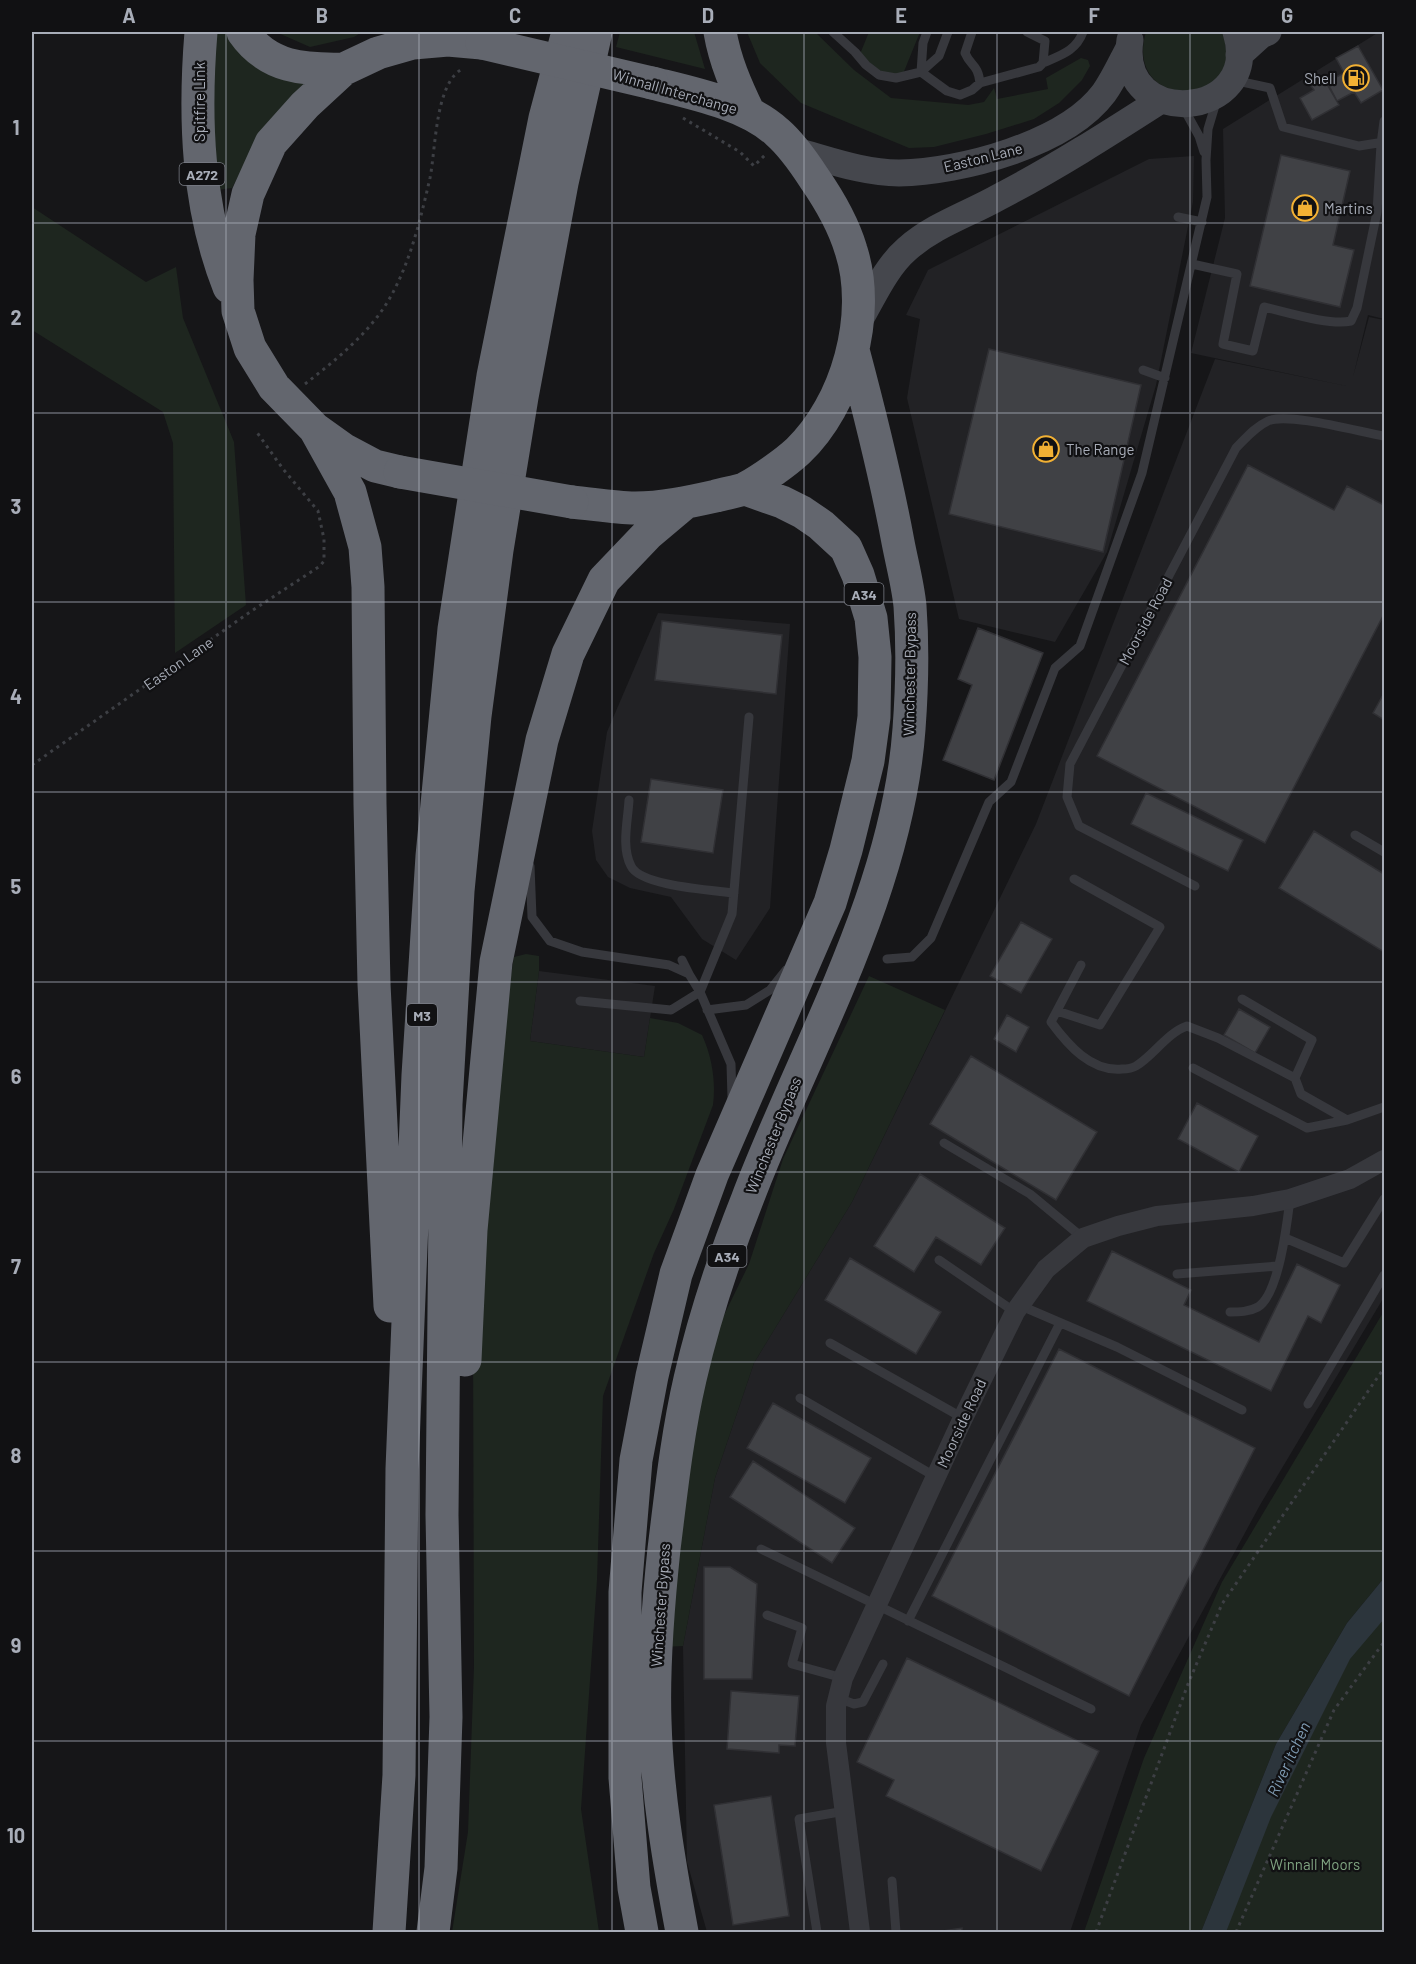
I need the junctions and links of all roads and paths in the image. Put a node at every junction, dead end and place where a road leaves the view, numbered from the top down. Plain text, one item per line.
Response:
1 (201, 32) edge
2 (243, 32) edge
3 (568, 32) edge
4 (596, 32) edge
5 (720, 32) edge
6 (833, 32) edge
7 (927, 32) edge
8 (948, 32) edge
9 (972, 32) edge
10 (1027, 32) edge
11 (1083, 32) edge
12 (1268, 32) edge
13 (1131, 40) edge
14 (389, 42) edge
15 (476, 54) junction
16 (1043, 63) junction
17 (1231, 65) edge
18 (344, 69) junction
19 (921, 72) junction
20 (980, 83) junction
21 (1172, 103) junction
22 (749, 113) junction
23 (681, 117) dead end
24 (1384, 121) edge
25 (1383, 143) edge
26 (781, 153) junction
27 (1206, 160) junction
28 (1178, 217) dead end
29 (1202, 222) junction
30 (1192, 264) junction
31 (238, 311) junction
32 (856, 336) junction
33 (1143, 370) dead end
34 (1165, 378) junction
35 (301, 386) dead end
36 (315, 429) junction
37 (256, 431) dead end
38 (1384, 436) edge
39 (745, 489) junction
40 (685, 503) junction
41 (749, 717) dead end
42 (32, 765) edge
43 (629, 800) dead end
44 (527, 806) junction
45 (1355, 835) dead end
46 (529, 848) dead end
47 (1384, 852) edge
48 (530, 859) dead end
49 (1074, 879) dead end
50 (1195, 886) dead end
51 (734, 893) junction
52 (830, 903) junction
53 (795, 956) dead end
54 (887, 959) dead end
55 (682, 960) dead end
56 (789, 964) dead end
57 (1081, 965) dead end
58 (688, 974) junction
59 (700, 992) junction
60 (1242, 999) dead end
61 (580, 1001) dead end
62 (707, 1011) junction
63 (1057, 1011) junction
64 (1192, 1068) dead end
65 (1295, 1078) junction
66 (1384, 1107) edge
67 (1347, 1120) junction
68 (729, 1132) junction
69 (944, 1143) dead end
70 (1384, 1162) edge
71 (1290, 1199) junction
72 (1384, 1199) edge
73 (1083, 1238) junction
74 (1285, 1238) junction
75 (939, 1260) dead end
76 (1278, 1266) junction
77 (1177, 1274) dead end
78 (1384, 1275) edge
79 (1017, 1309) junction
80 (1230, 1312) dead end
81 (1060, 1323) junction
82 (830, 1343) dead end
83 (1384, 1368) edge
84 (800, 1398) dead end
85 (1308, 1404) dead end
86 (1242, 1410) dead end
87 (963, 1418) junction
88 (402, 1469) junction
89 (936, 1477) junction
90 (761, 1549) dead end
91 (876, 1605) junction
92 (767, 1615) dead end
93 (908, 1621) junction
94 (1384, 1642) edge
95 (883, 1664) dead end
96 (843, 1678) junction
97 (838, 1698) junction
98 (1091, 1709) dead end
99 (446, 1717) junction
100 (845, 1811) junction
101 (892, 1881) dead end
102 (389, 1932) edge
103 (433, 1932) edge
104 (642, 1932) edge
105 (681, 1932) edge
106 (818, 1932) edge
107 (860, 1932) edge
108 (896, 1932) edge
109 (1096, 1932) edge
110 (1236, 1932) edge

1 - 31 highway, Spitfire Link / A272
2 - 18 highway
3 - 88 highway, M3
4 - 99 highway, M3
5 - 22 highway
6 - 19 lane
7 - 19 lane
8 - 19 lane
9 - 20 lane
10 - 16 lane
11 - 16 lane
12 - 17 street
13 - 21 street
13 - 26 street, Easton Lane
14 - 15 highway, Winnall Interchange
14 - 18 highway, Winnall Interchange
15 - 22 highway, Winnall Interchange, bridge
15 - 35 path
16 - 20 lane
17 - 21 street
17 - 25 lane
17 - 27 lane
18 - 31 highway, Winnall Interchange
19 - 20 lane
21 - 27 lane
21 - 32 street
22 - 26 highway, Winnall Interchange
23 - 26 path
24 - 25 lane
25 - 30 lane
26 - 32 highway, Winnall Interchange
27 - 29 lane
28 - 29 lane
29 - 30 lane
30 - 34 lane
31 - 36 highway, Winnall Interchange
32 - 39 highway, Winnall Interchange
32 - 105 highway, Winchester Bypass / A34
33 - 34 lane
34 - 54 lane
36 - 40 highway, Winnall Interchange, bridge
36 - 88 highway, M3
37 - 42 path, Easton Lane
38 - 50 lane, Moorside Road
39 - 40 highway, Winnall Interchange
39 - 52 highway, Winchester Bypass / A34
40 - 44 highway, M3
41 - 51 lane
43 - 51 lane
44 - 46 lane
44 - 99 highway, M3
45 - 47 lane
48 - 58 lane
49 - 63 lane
51 - 59 lane
52 - 53 lane
52 - 68 highway, Winchester Bypass / A34
55 - 58 lane
56 - 62 lane
57 - 63 lane
58 - 59 lane
59 - 61 lane
59 - 62 lane
60 - 65 lane
62 - 68 lane
63 - 65 lane
64 - 67 lane
65 - 67 lane
66 - 67 lane
68 - 104 highway, Winchester Bypass / A34
69 - 73 lane
70 - 71 street, Moorside Road
71 - 73 street, Moorside Road
71 - 74 lane
72 - 74 lane
73 - 79 street, Moorside Road
74 - 76 lane
75 - 79 lane
76 - 77 lane
76 - 80 lane
78 - 85 lane
79 - 81 lane
79 - 87 street, Moorside Road
81 - 86 lane
81 - 93 lane
82 - 87 lane
83 - 109 path
84 - 89 lane
87 - 89 street, Moorside Road
88 - 102 highway, M3
89 - 91 street, Moorside Road
90 - 91 lane
91 - 93 lane
91 - 96 street, Moorside Road
92 - 96 lane
93 - 98 lane
94 - 110 path
95 - 97 lane
96 - 97 street, Moorside Road
97 - 100 street, Moorside Road
99 - 103 highway, M3
100 - 106 lane
100 - 107 street, Moorside Road
101 - 108 lane

